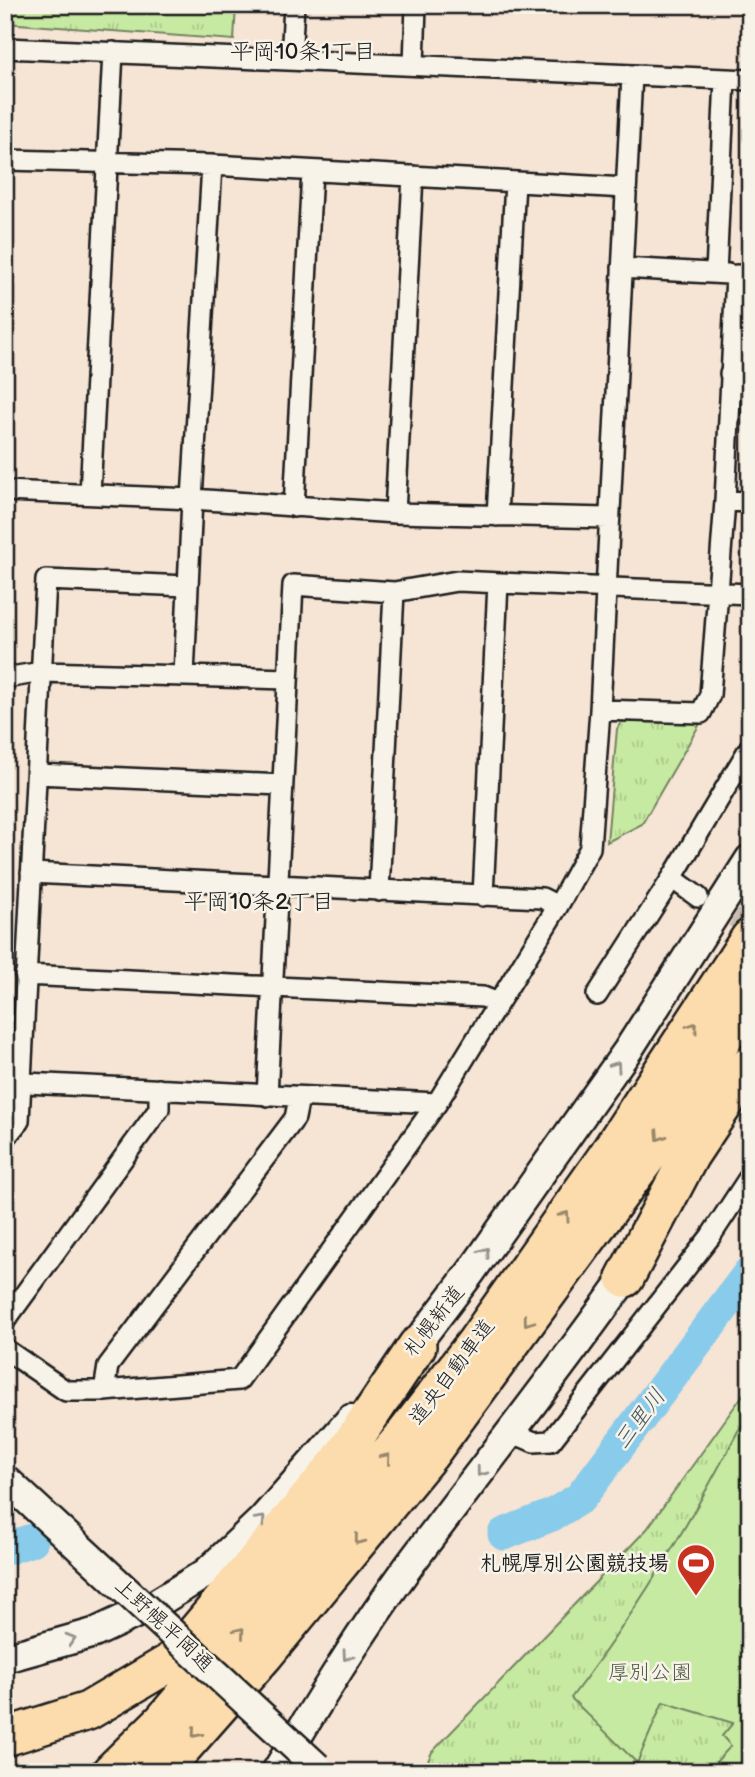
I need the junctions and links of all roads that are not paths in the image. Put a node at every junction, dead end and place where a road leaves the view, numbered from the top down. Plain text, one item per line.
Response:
1 (294, 5) edge
2 (416, 5) edge
3 (5, 48) edge
4 (113, 52) junction
5 (291, 60) junction
6 (414, 65) junction
7 (632, 75) junction
8 (725, 79) junction
9 (750, 80) edge
10 (5, 160) edge
11 (106, 163) junction
12 (212, 165) junction
13 (312, 171) junction
14 (413, 176) junction
15 (515, 182) junction
16 (626, 188) junction
17 (622, 268) junction
18 (716, 273) junction
19 (743, 275) edge
20 (740, 374) edge
21 (5, 491) edge
22 (90, 495) junction
23 (192, 499) junction
24 (725, 501) junction
25 (750, 502) edge
26 (294, 507) junction
27 (395, 513) junction
28 (497, 516) junction
29 (608, 519) junction
30 (498, 583) junction
31 (187, 586) junction
32 (605, 588) junction
33 (394, 592) junction
34 (716, 593) junction
35 (750, 594) edge
36 (42, 672) junction
37 (184, 676) junction
38 (5, 678) edge
39 (287, 680) junction
40 (600, 710) junction
41 (750, 747) edge
42 (37, 774) junction
43 (282, 785) junction
44 (750, 859) edge
45 (31, 873) junction
46 (672, 878) junction
47 (277, 886) junction
48 (379, 891) junction
49 (483, 896) junction
50 (698, 897) tunnel mouth
51 (558, 906) junction
52 (750, 937) edge
53 (25, 975) junction
54 (271, 986) junction
55 (597, 995) dead end
56 (750, 996) edge
57 (498, 1003) junction
58 (750, 1065) edge
59 (12, 1082) edge
60 (159, 1089) junction
61 (267, 1096) junction
62 (299, 1098) junction
63 (750, 1098) edge
64 (437, 1104) junction
65 (5, 1138) edge
66 (750, 1176) edge
67 (625, 1278) junction
68 (5, 1321) edge
69 (416, 1346) junction
70 (5, 1349) edge
71 (104, 1391) junction
72 (511, 1432) junction
73 (5, 1479) edge
74 (5, 1658) edge
75 (163, 1721) junction
76 (5, 1737) edge
77 (320, 1769) edge
78 (101, 1772) edge
79 (111, 1772) edge
80 (161, 1772) edge
81 (276, 1772) edge

1 - 5 street
2 - 6 street
3 - 4 street
4 - 5 street
4 - 11 street
5 - 6 street
6 - 7 street
7 - 8 street
7 - 16 street
8 - 9 street
8 - 18 street
10 - 11 street
11 - 12 street
11 - 22 street
12 - 13 street
12 - 23 street
13 - 14 street
13 - 26 street
14 - 15 street
14 - 27 street
15 - 16 street
15 - 28 street
16 - 17 street
17 - 18 street
17 - 29 street
18 - 19 street
19 - 20 street
20 - 24 street
21 - 22 street
22 - 23 street
23 - 26 street
23 - 31 street
24 - 25 street
24 - 34 street
26 - 27 street
27 - 28 street
28 - 29 street
29 - 32 street
30 - 32 street
30 - 33 street
30 - 49 street
31 - 36 street
31 - 37 street
32 - 34 street
32 - 40 street
33 - 39 street
33 - 48 street
34 - 35 street
34 - 40 street
36 - 37 street
36 - 38 street
36 - 42 street
37 - 39 street
39 - 43 street
40 - 51 street
41 - 46 street
42 - 43 street
42 - 45 street
43 - 47 street
69 -> 44 street, 札幌新道
45 - 47 street
45 - 53 street
46 - 50 street
46 - 55 street
47 - 48 street
47 - 54 street
48 - 49 street
49 - 51 street
51 - 57 street
75 -> 52 highway, 道央自動車道
53 - 54 street
53 - 59 street
54 - 57 street
54 - 61 street
56 -> 80 highway, 道央自動車道
57 - 64 street
58 - 67 highway
59 - 60 street
59 - 65 street
60 - 61 street
60 - 68 street
61 - 62 street
62 - 64 street
62 - 71 street
63 - 67 street
64 - 71 street
66 - 72 street
67 - 72 street
74 -> 69 street, 札幌新道
69 - 76 highway
70 - 71 street
72 -> 81 street
73 - 77 street, 上野幌平岡通, bridge
75 - 78 highway
75 - 79 highway, 道央自動車道

